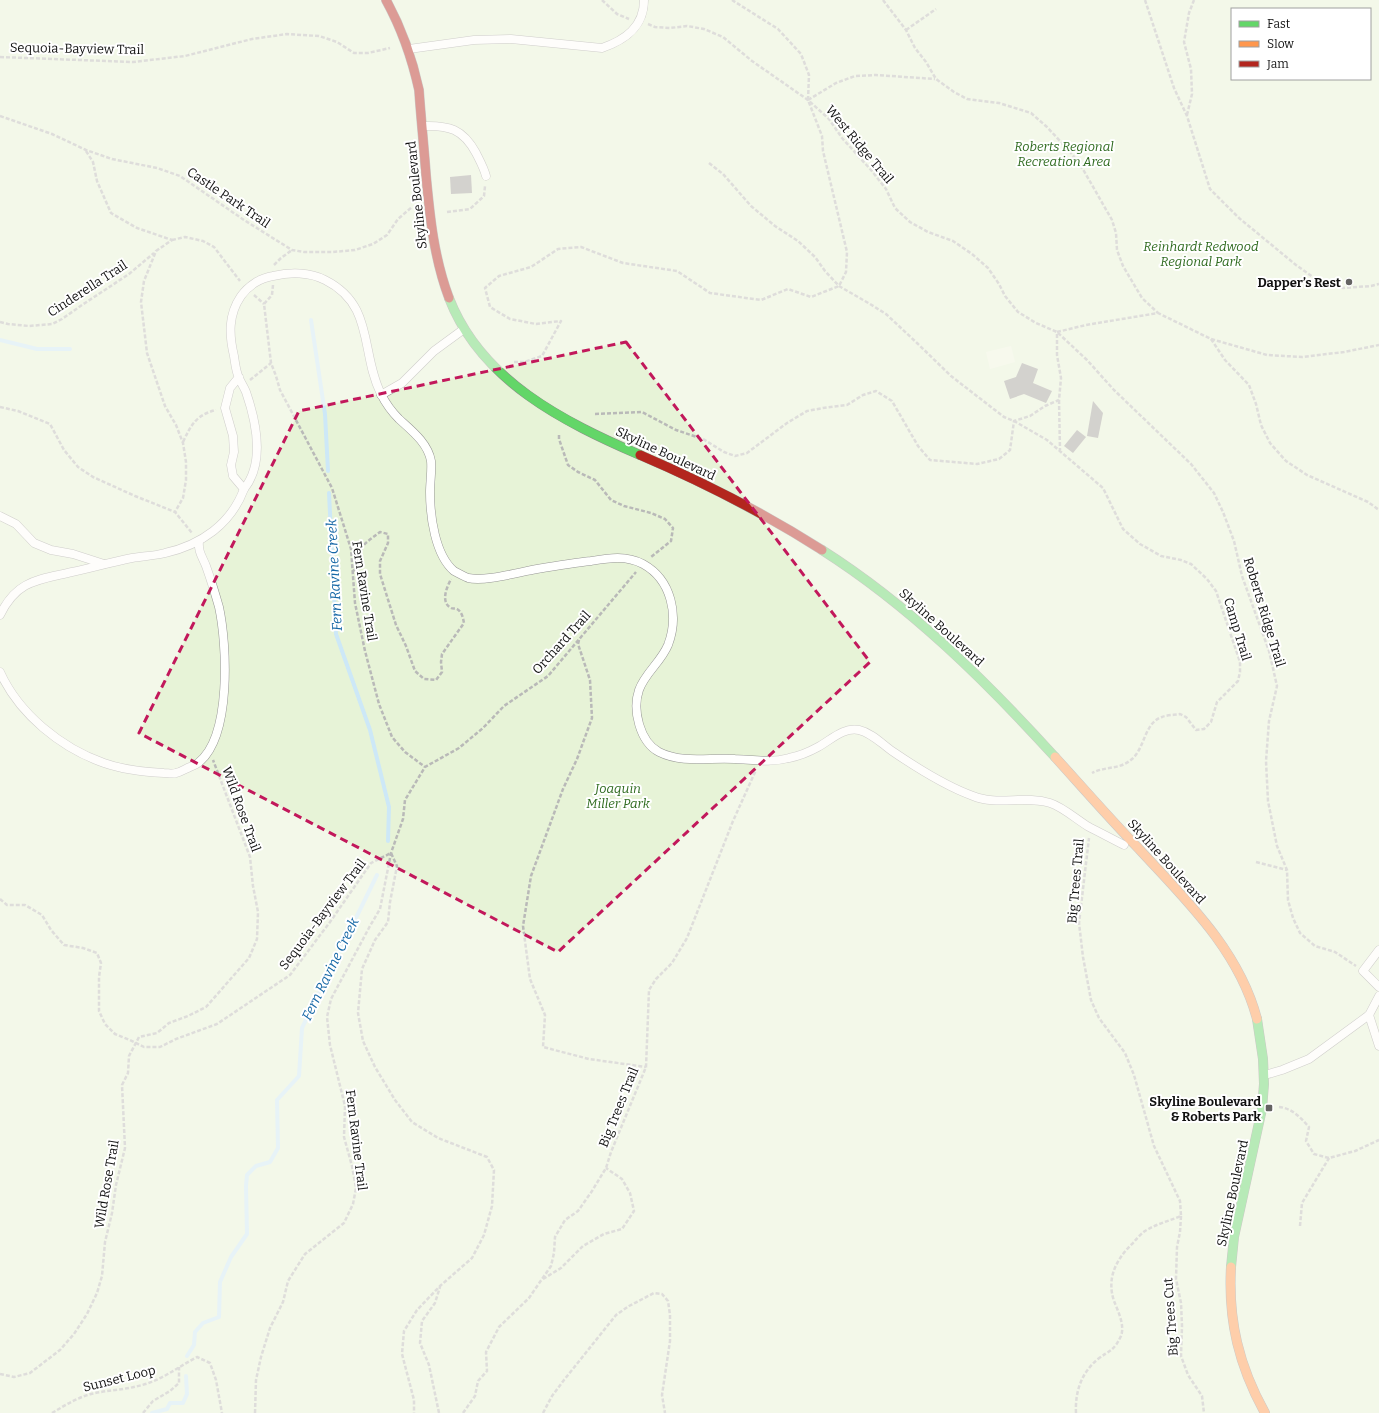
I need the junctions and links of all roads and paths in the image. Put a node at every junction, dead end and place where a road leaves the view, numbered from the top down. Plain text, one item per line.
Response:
1 (386, 0) edge
2 (602, 0) edge
3 (644, 0) edge
4 (732, 0) edge
5 (883, 0) edge
6 (1145, 0) edge
7 (1194, 0) edge
8 (936, 9) dead end
9 (639, 22) junction
10 (906, 30) junction
11 (409, 49) junction
12 (0, 57) edge
13 (936, 79) junction
14 (808, 100) junction
15 (0, 116) edge
16 (1187, 116) junction
17 (422, 126) junction
18 (86, 150) junction
19 (708, 163) dead end
20 (486, 176) joint
21 (412, 201) dead end
22 (443, 212) dead end
23 (172, 240) junction
24 (292, 250) junction
25 (156, 251) junction
26 (272, 276) junction
27 (1379, 284) edge
28 (839, 286) junction
29 (247, 288) junction
30 (1158, 313) junction
31 (0, 322) edge
32 (464, 329) junction
33 (1057, 332) junction
34 (1211, 339) junction
35 (1379, 345) edge
36 (510, 362) dead end
37 (271, 363) junction
38 (239, 377) junction
39 (244, 386) junction
40 (381, 395) junction
41 (1058, 400) junction
42 (0, 407) edge
43 (225, 408) junction
44 (594, 414) dead end
45 (560, 417) junction
46 (1014, 421) junction
47 (183, 443) junction
48 (1060, 451) junction
49 (244, 489) junction
50 (1379, 510) edge
51 (175, 512) junction
52 (0, 516) edge
53 (199, 541) junction
54 (104, 564) junction
55 (643, 564) junction
56 (352, 571) junction
57 (455, 571) junction
58 (0, 615) edge
59 (579, 640) junction
60 (0, 672) edge
61 (3, 684) edge
62 (210, 750) junction
63 (759, 762) junction
64 (425, 767) junction
65 (1077, 782) junction
66 (1090, 827) junction
67 (391, 853) junction
68 (1144, 855) junction
69 (1256, 862) dead end
70 (1287, 870) junction
71 (0, 899) edge
72 (1379, 950) edge
73 (1363, 971) junction
74 (1379, 987) edge
75 (1379, 996) edge
76 (1369, 1015) junction
77 (135, 1043) junction
78 (1379, 1046) edge
79 (646, 1067) junction
80 (1263, 1076) junction
81 (1262, 1107) junction
82 (1379, 1140) edge
83 (1329, 1158) junction
84 (606, 1168) junction
85 (1181, 1216) junction
86 (1300, 1226) dead end
87 (542, 1279) junction
88 (440, 1286) junction
89 (180, 1366) junction
90 (0, 1374) edge
91 (52, 1413) edge
92 (143, 1413) edge
93 (222, 1413) edge
94 (255, 1413) edge
95 (414, 1413) edge
96 (439, 1413) edge
97 (463, 1413) edge
98 (543, 1413) edge
99 (665, 1413) edge
100 (1076, 1413) edge
101 (1204, 1413) edge
102 (1265, 1413) edge

1 - 11 main road, Skyline Boulevard
2 - 9 path, West Ridge Trail
3 - 9 lane
4 - 14 path
5 - 10 path
6 - 16 path
7 - 16 path
8 - 10 path
9 - 11 lane
9 - 14 path, West Ridge Trail
10 - 13 path
11 - 12 path, Sequoia-Bayview Trail
11 - 17 main road, Skyline Boulevard
13 - 14 path
13 - 30 path
14 - 28 path
14 - 33 path, West Ridge Trail
15 - 18 path, Castle Park Trail
16 - 27 path
17 - 20 lane
17 - 32 main road, Skyline Boulevard
18 - 23 path
18 - 24 path, Castle Park Trail
19 - 28 path
20 - 22 path
21 - 24 path, Castle Park Trail
23 - 25 path
23 - 29 path
24 - 26 path
25 - 31 path, Cinderella Trail
25 - 47 path
26 - 29 lane
26 - 37 path, Fern Ravine Trail
26 - 40 lane
28 - 36 path
28 - 46 path
29 - 38 lane
30 - 33 path
30 - 34 path
32 - 40 lane
32 - 45 main road, Skyline Boulevard
33 - 41 path
33 - 70 path, Roberts Ridge Trail
34 - 35 path
34 - 50 path
37 - 39 path
37 - 56 path, Fern Ravine Trail
38 - 39 lane
38 - 43 lane
39 - 49 lane
40 - 57 lane
41 - 46 path
41 - 48 path
42 - 51 path
43 - 47 path
43 - 49 lane
44 - 46 path
45 - 55 path, Orchard Trail
45 - 65 main road, Skyline Boulevard
46 - 48 path
47 - 51 path
48 - 65 path, Camp Trail
49 - 53 lane
51 - 53 path
52 - 54 lane
53 - 54 lane
53 - 62 lane
54 - 58 lane
55 - 57 lane
55 - 59 path, Orchard Trail
55 - 63 lane
56 - 57 path
56 - 64 path, Fern Ravine Trail
59 - 64 path, Orchard Trail
59 - 79 path
60 - 61 lane
61 - 62 lane
62 - 77 path, Wild Rose Trail
63 - 66 lane
63 - 79 path, Big Trees Trail
64 - 67 path, Orchard Trail
65 - 68 main road, Skyline Boulevard
66 - 68 lane
66 - 85 path, Big Trees Trail
67 - 77 path, Sequoia-Bayview Trail
67 - 88 path
67 - 94 path, Fern Ravine Trail
68 - 80 main road, Skyline Boulevard
69 - 70 path
70 - 73 path, Roberts Ridge Trail
71 - 77 path, Sequoia-Bayview Trail
72 - 73 lane
73 - 74 lane
75 - 76 lane
76 - 78 lane
76 - 80 lane
77 - 90 path, Wild Rose Trail
79 - 84 path, Big Trees Trail
80 - 81 main road, Skyline Boulevard
81 - 83 path
81 - 102 main road, Skyline Boulevard
82 - 83 path
83 - 86 path
84 - 87 path, Big Trees Trail
84 - 87 path
85 - 100 path
85 - 101 path, Big Trees Cut
87 - 97 path, Big Trees Trail
88 - 95 path
88 - 96 path
89 - 91 path, Sunset Loop
89 - 92 path
89 - 93 path, Sunset Loop
98 - 99 path

